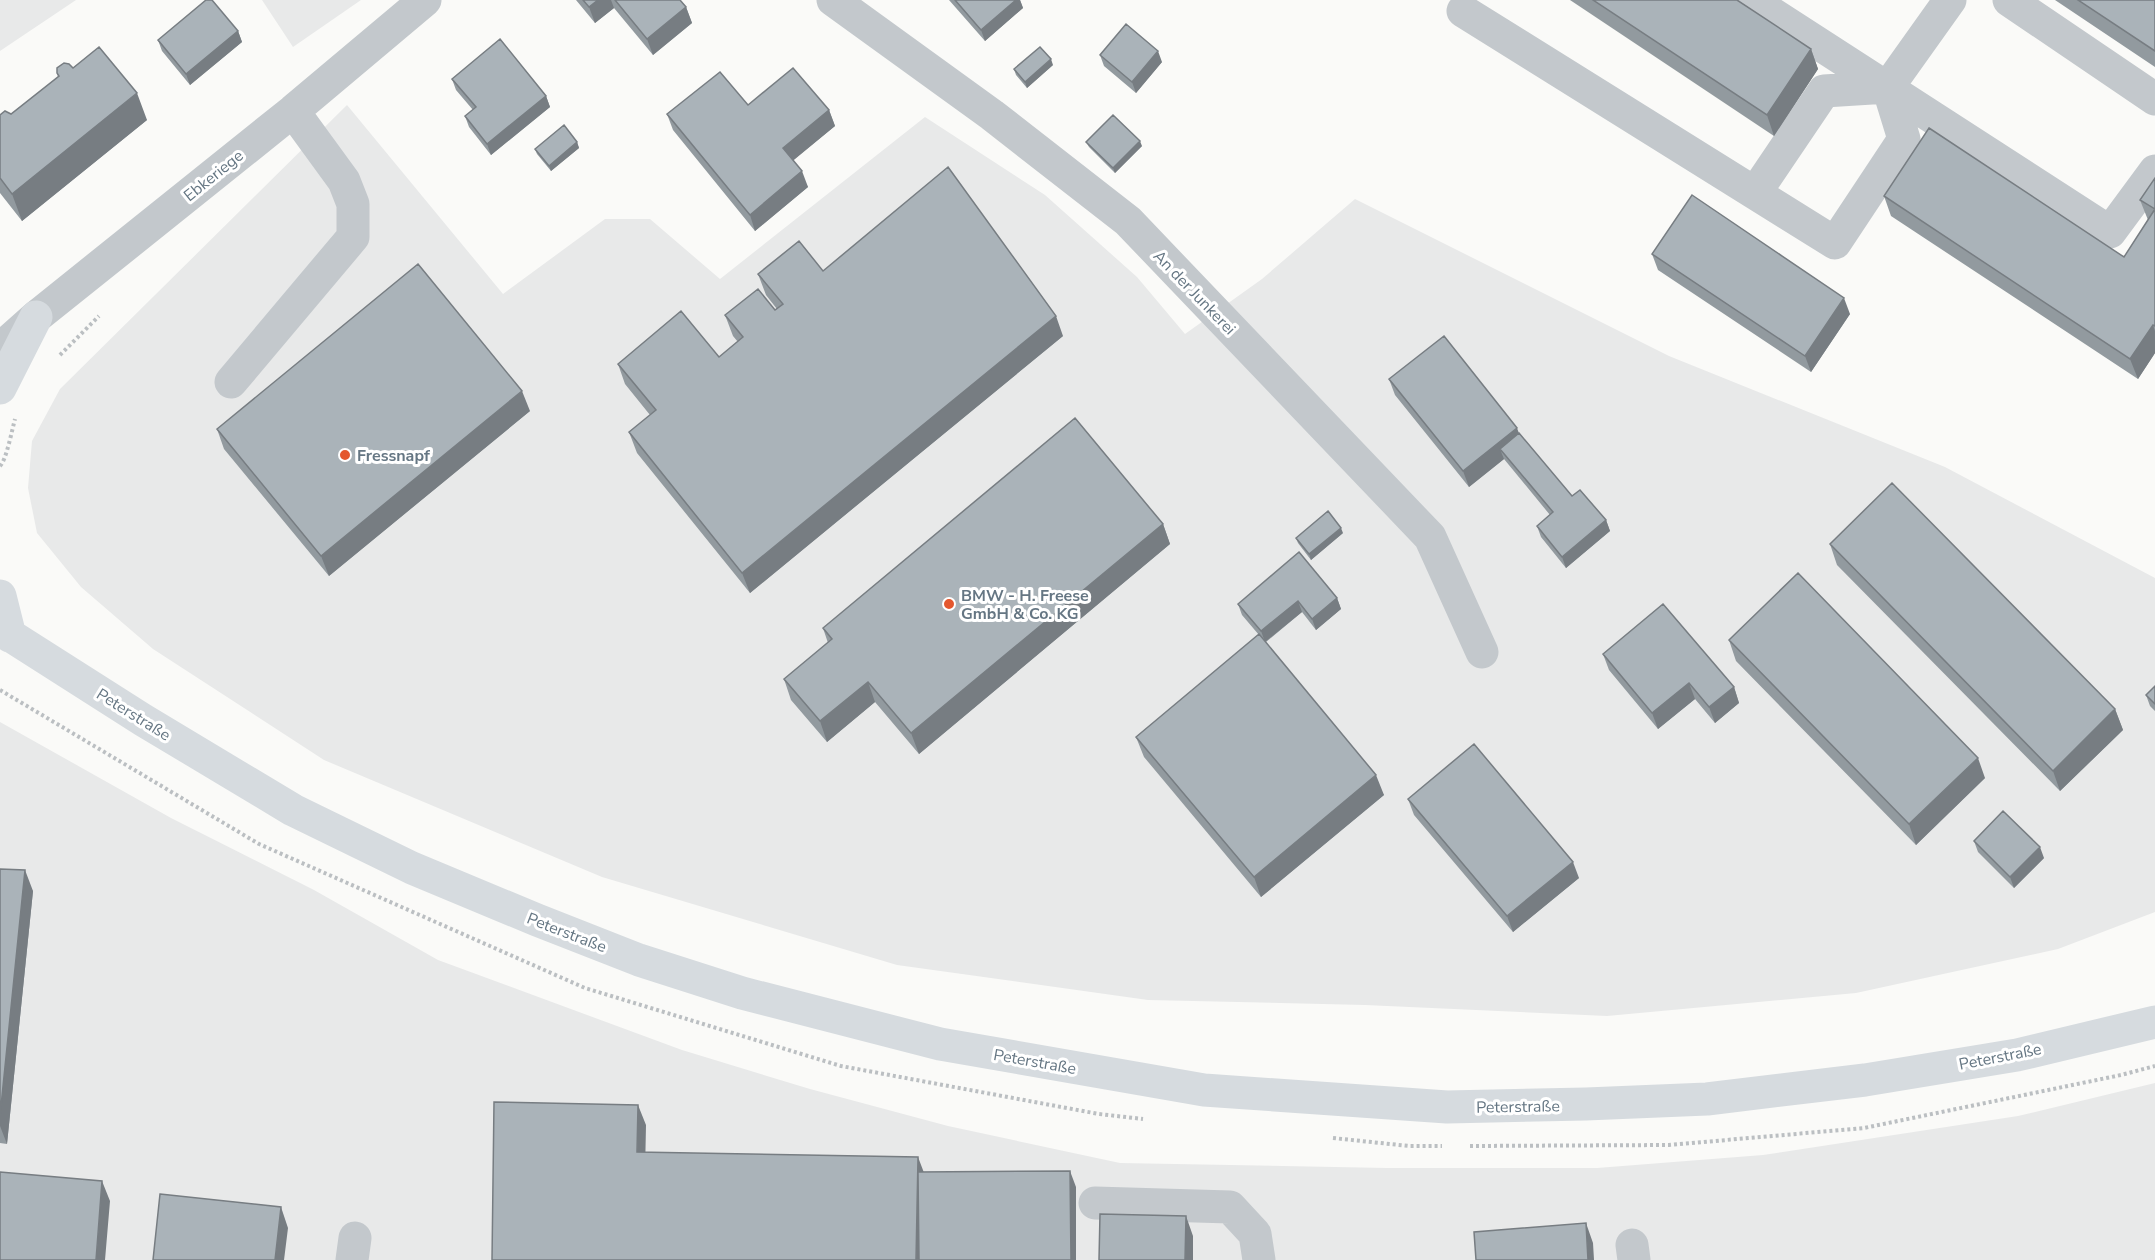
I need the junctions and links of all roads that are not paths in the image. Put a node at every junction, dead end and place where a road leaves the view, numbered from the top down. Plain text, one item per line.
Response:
1 (425, 0) edge
2 (833, 0) edge
3 (1751, 0) edge
4 (1950, 0) edge
5 (2009, 0) edge
6 (1462, 11) dead end
7 (1888, 87) junction
8 (2155, 99) edge
9 (293, 111) junction
10 (2155, 171) edge
11 (1755, 193) junction
12 (36, 317) junction
13 (0, 349) edge
14 (231, 382) dead end
15 (0, 388) edge
16 (0, 596) edge
17 (5, 633) edge
18 (1482, 652) dead end
19 (2155, 1022) edge
20 (1095, 1203) dead end
21 (1259, 1260) edge

1 - 9 street, Ebkeriege
2 - 18 street, An der Junkerei
3 - 7 street
4 - 7 street
5 - 8 street
6 - 11 street
7 - 10 street
7 - 11 street
7 - 11 street
9 - 12 street, Ebkeriege
9 - 14 street
12 - 13 street, Ebkeriege
12 - 15 main road
16 - 17 main road
17 - 19 main road, Peterstraße
20 - 21 street

